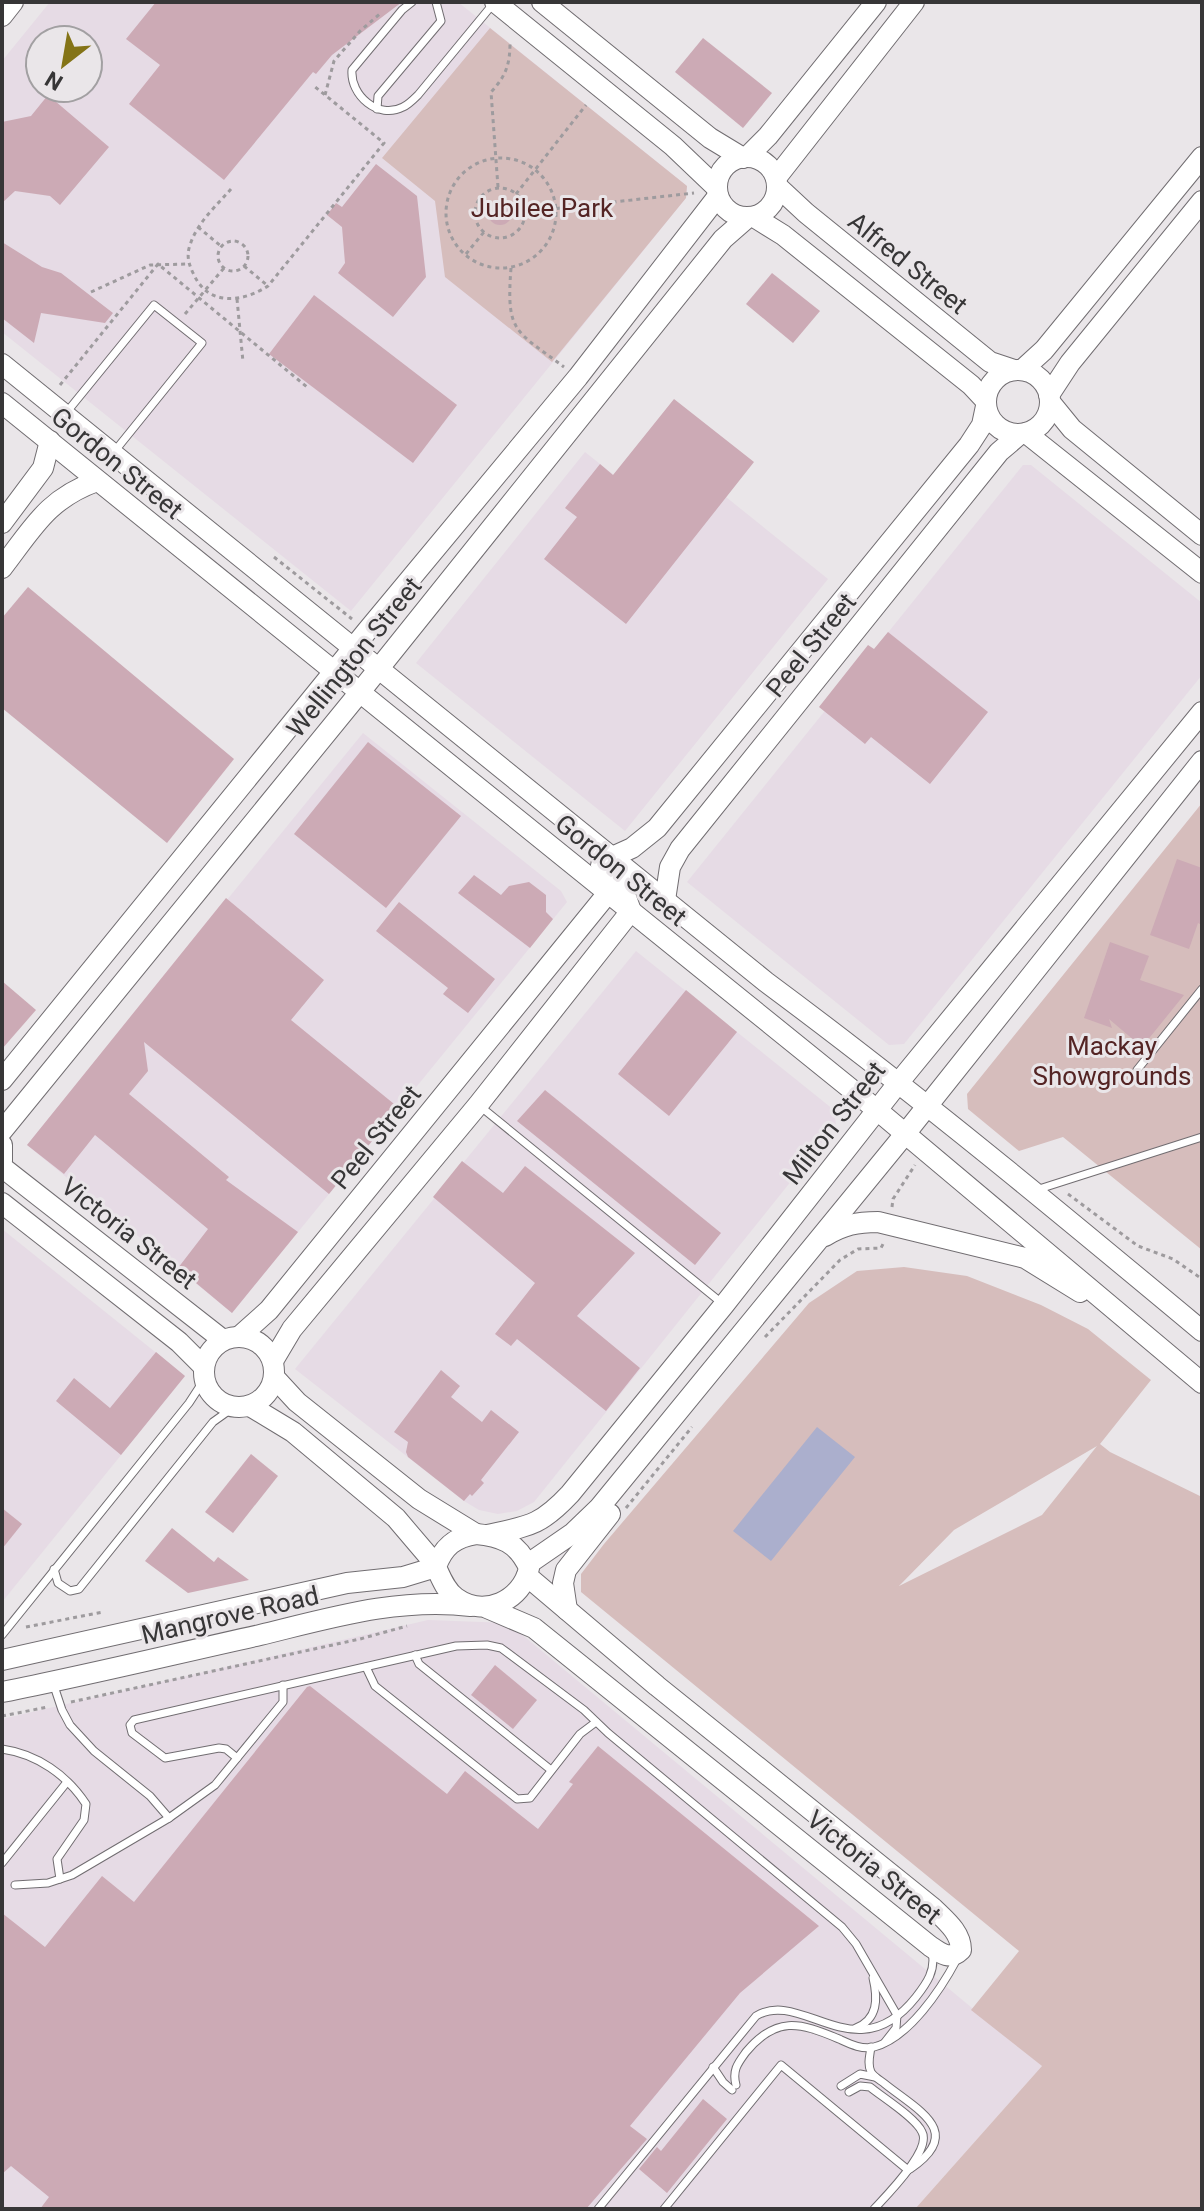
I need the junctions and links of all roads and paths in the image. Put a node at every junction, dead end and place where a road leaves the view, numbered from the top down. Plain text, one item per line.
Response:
1 (13, 2) edge
2 (412, 2) edge
3 (436, 2) edge
4 (494, 2) edge
5 (542, 2) edge
6 (876, 2) edge
7 (914, 2) edge
8 (383, 12) dead end
9 (2, 16) edge
10 (510, 43) dead end
11 (314, 86) dead end
12 (325, 95) junction
13 (586, 105) dead end
14 (377, 109) junction
15 (1202, 157) edge
16 (745, 158) junction
17 (495, 159) junction
18 (534, 171) junction
19 (776, 182) junction
20 (498, 187) junction
21 (231, 189) dead end
22 (717, 191) junction
23 (694, 193) dead end
24 (516, 194) junction
25 (1202, 201) edge
26 (556, 208) junction
27 (525, 212) junction
28 (750, 217) junction
29 (198, 227) junction
30 (484, 232) junction
31 (222, 247) junction
32 (466, 255) junction
33 (158, 264) junction
34 (188, 264) junction
35 (244, 266) junction
36 (224, 268) junction
37 (511, 268) junction
38 (268, 286) junction
39 (205, 290) junction
40 (91, 292) dead end
41 (199, 298) junction
42 (237, 299) junction
43 (177, 324) junction
44 (240, 332) junction
45 (243, 362) dead end
46 (2, 364) edge
47 (1018, 370) junction
48 (578, 377) junction
49 (59, 386) dead end
50 (307, 387) dead end
51 (1050, 398) junction
52 (2, 403) edge
53 (986, 404) junction
54 (65, 414) junction
55 (1023, 434) junction
56 (50, 441) junction
57 (113, 453) junction
58 (97, 481) junction
59 (29, 489) junction
60 (50, 507) junction
61 (2, 523) edge
62 (1202, 535) edge
63 (2, 568) edge
64 (1202, 573) edge
65 (823, 624) junction
66 (846, 643) junction
67 (352, 649) junction
68 (378, 669) junction
69 (335, 672) junction
70 (360, 692) junction
71 (1202, 712) edge
72 (737, 729) junction
73 (762, 747) junction
74 (1202, 761) edge
75 (580, 831) junction
76 (612, 857) junction
77 (608, 893) junction
78 (665, 900) junction
79 (631, 911) junction
80 (1202, 989) edge
81 (1137, 1070) dead end
82 (2, 1080) edge
83 (899, 1082) junction
84 (478, 1105) junction
85 (928, 1105) junction
86 (877, 1110) junction
87 (2, 1131) edge
88 (905, 1134) junction
89 (1202, 1137) edge
90 (2, 1145) edge
91 (2, 1161) edge
92 (915, 1165) dead end
93 (2, 1167) edge
94 (1036, 1190) junction
95 (2, 1203) edge
96 (891, 1212) dead end
97 (884, 1240) dead end
98 (815, 1243) junction
99 (724, 1305) junction
100 (1202, 1331) edge
101 (232, 1338) junction
102 (1152, 1342) junction
103 (760, 1343) dead end
104 (273, 1369) junction
105 (204, 1374) junction
106 (1202, 1383) edge
107 (242, 1406) junction
108 (694, 1425) dead end
109 (646, 1452) junction
110 (627, 1508) dead end
111 (482, 1534) junction
112 (436, 1566) junction
113 (54, 1569) junction
114 (527, 1570) junction
115 (479, 1607) junction
116 (567, 1610) junction
117 (103, 1612) dead end
118 (13, 1622) junction
119 (2, 1635) edge
120 (415, 1655) junction
121 (2, 1660) edge
122 (366, 1667) junction
123 (53, 1682) junction
124 (283, 1685) junction
125 (2, 1692) edge
126 (42, 1708) dead end
127 (2, 1716) edge
128 (596, 1722) junction
129 (2, 1749) edge
130 (237, 1758) junction
131 (551, 1770) junction
132 (67, 1782) junction
133 (169, 1818) junction
134 (2, 1863) edge
135 (60, 1879) junction
136 (15, 1885) dead end
137 (930, 1946) junction
138 (961, 1950) junction
139 (870, 1968) junction
140 (897, 2015) junction
141 (846, 2029) junction
142 (885, 2042) junction
143 (871, 2047) junction
144 (713, 2067) junction
145 (877, 2078) junction
146 (841, 2086) dead end
147 (849, 2092) dead end
148 (908, 2170) junction
149 (598, 2209) edge
150 (664, 2209) edge
151 (874, 2209) edge

1 - 9 street
2 - 14 lane
3 - 14 lane
4 - 14 lane
4 - 22 street
5 - 16 street
6 - 16 street
7 - 19 street
8 - 12 path
10 - 17 path
11 - 12 path
12 - 38 path
13 - 18 path
15 - 47 street
16 - 19 street
16 - 22 street
17 - 18 path
17 - 20 path
17 - 32 path
18 - 24 path
18 - 26 path
19 - 28 street
19 - 47 street, Alfred Street
20 - 24 path
20 - 30 path
21 - 29 path
22 - 28 street
22 - 48 street, Wellington Street
23 - 26 path
24 - 27 path
25 - 51 street
26 - 27 path
26 - 37 path
27 - 30 path
28 - 53 street
28 - 68 street, Wellington Street
29 - 31 path
29 - 34 path
30 - 32 path
31 - 35 path
31 - 36 path
32 - 37 path
33 - 34 path
33 - 40 path
33 - 41 path
33 - 49 path
34 - 39 path
35 - 36 path
35 - 38 path
36 - 39 path
37 - 48 path
38 - 42 path
39 - 41 path
39 - 42 path
41 - 43 path
41 - 44 path
42 - 44 path
43 - 54 lane
43 - 57 lane
44 - 45 path
44 - 50 path
46 - 54 street, Gordon Street
47 - 51 street
47 - 53 street
48 - 67 street, Wellington Street
51 - 55 street
51 - 62 street
52 - 56 street, Gordon Street
53 - 55 street
53 - 65 street, Peel Street
54 - 57 street, Gordon Street
55 - 64 street
55 - 66 street, Peel Street
56 - 58 street, Gordon Street
56 - 59 street
57 - 67 street, Gordon Street
58 - 60 street
58 - 69 street, Gordon Street
59 - 60 street
59 - 61 street
60 - 63 street
65 - 66 street
65 - 72 street, Peel Street
66 - 73 street, Peel Street
67 - 68 street, Gordon Street
67 - 69 street, Wellington Street
68 - 70 street, Wellington Street
68 - 75 street, Gordon Street
69 - 70 street, Gordon Street
69 - 82 street, Wellington Street
70 - 77 street, Gordon Street
70 - 87 street, Wellington Street
71 - 83 street, Milton Street
72 - 73 street
72 - 76 street, Peel Street
73 - 78 street, Peel Street
74 - 85 street
75 - 76 street, Gordon Street
75 - 79 street
76 - 78 street, Gordon Street
77 - 79 street, Gordon Street
77 - 101 street, Peel Street
78 - 83 street, Gordon Street
79 - 84 street
79 - 86 street, Gordon Street
80 - 81 lane
83 - 85 street, Gordon Street
83 - 86 street, Milton Street
84 - 99 lane
84 - 104 street
85 - 88 street
85 - 94 street, Gordon Street
86 - 88 street, Gordon Street
86 - 99 street, Milton Street
88 - 98 street
88 - 102 street, Gordon Street
89 - 94 lane
90 - 91 street
92 - 96 path
93 - 101 street, Victoria Street
94 - 100 street, Gordon Street
95 - 105 street
97 - 103 path
98 - 102 street
98 - 109 street
99 - 111 street, Milton Street
101 - 104 street
101 - 105 street
102 - 106 street, Gordon Street
104 - 107 street
104 - 111 street
105 - 107 street
105 - 113 lane
107 - 112 street
107 - 113 lane
108 - 110 path
109 - 114 street
109 - 116 street
111 - 112 street
111 - 114 street
112 - 115 street
112 - 121 street, Mangrove Road
113 - 118 lane
114 - 115 street
114 - 116 street, Victoria Street
115 - 123 street, Mangrove Road
115 - 137 street, Victoria Street
116 - 138 street, Victoria Street
117 - 118 path
118 - 119 lane
120 - 122 lane
120 - 128 lane
120 - 131 lane
122 - 124 lane
122 - 131 lane
123 - 125 street, Mangrove Road
123 - 133 lane
124 - 130 lane
124 - 130 lane
126 - 127 path
128 - 131 lane
128 - 139 lane
129 - 132 lane
130 - 133 lane
132 - 134 lane
132 - 135 lane
133 - 135 lane
135 - 136 lane
137 - 138 street, Victoria Street
137 - 140 lane
138 - 142 lane
139 - 140 lane
139 - 141 lane
140 - 141 lane
140 - 142 lane
141 - 144 lane
142 - 143 lane
143 - 144 lane
143 - 145 lane
144 - 149 lane
145 - 146 lane
145 - 148 lane
147 - 148 lane
148 - 150 lane
148 - 151 lane

